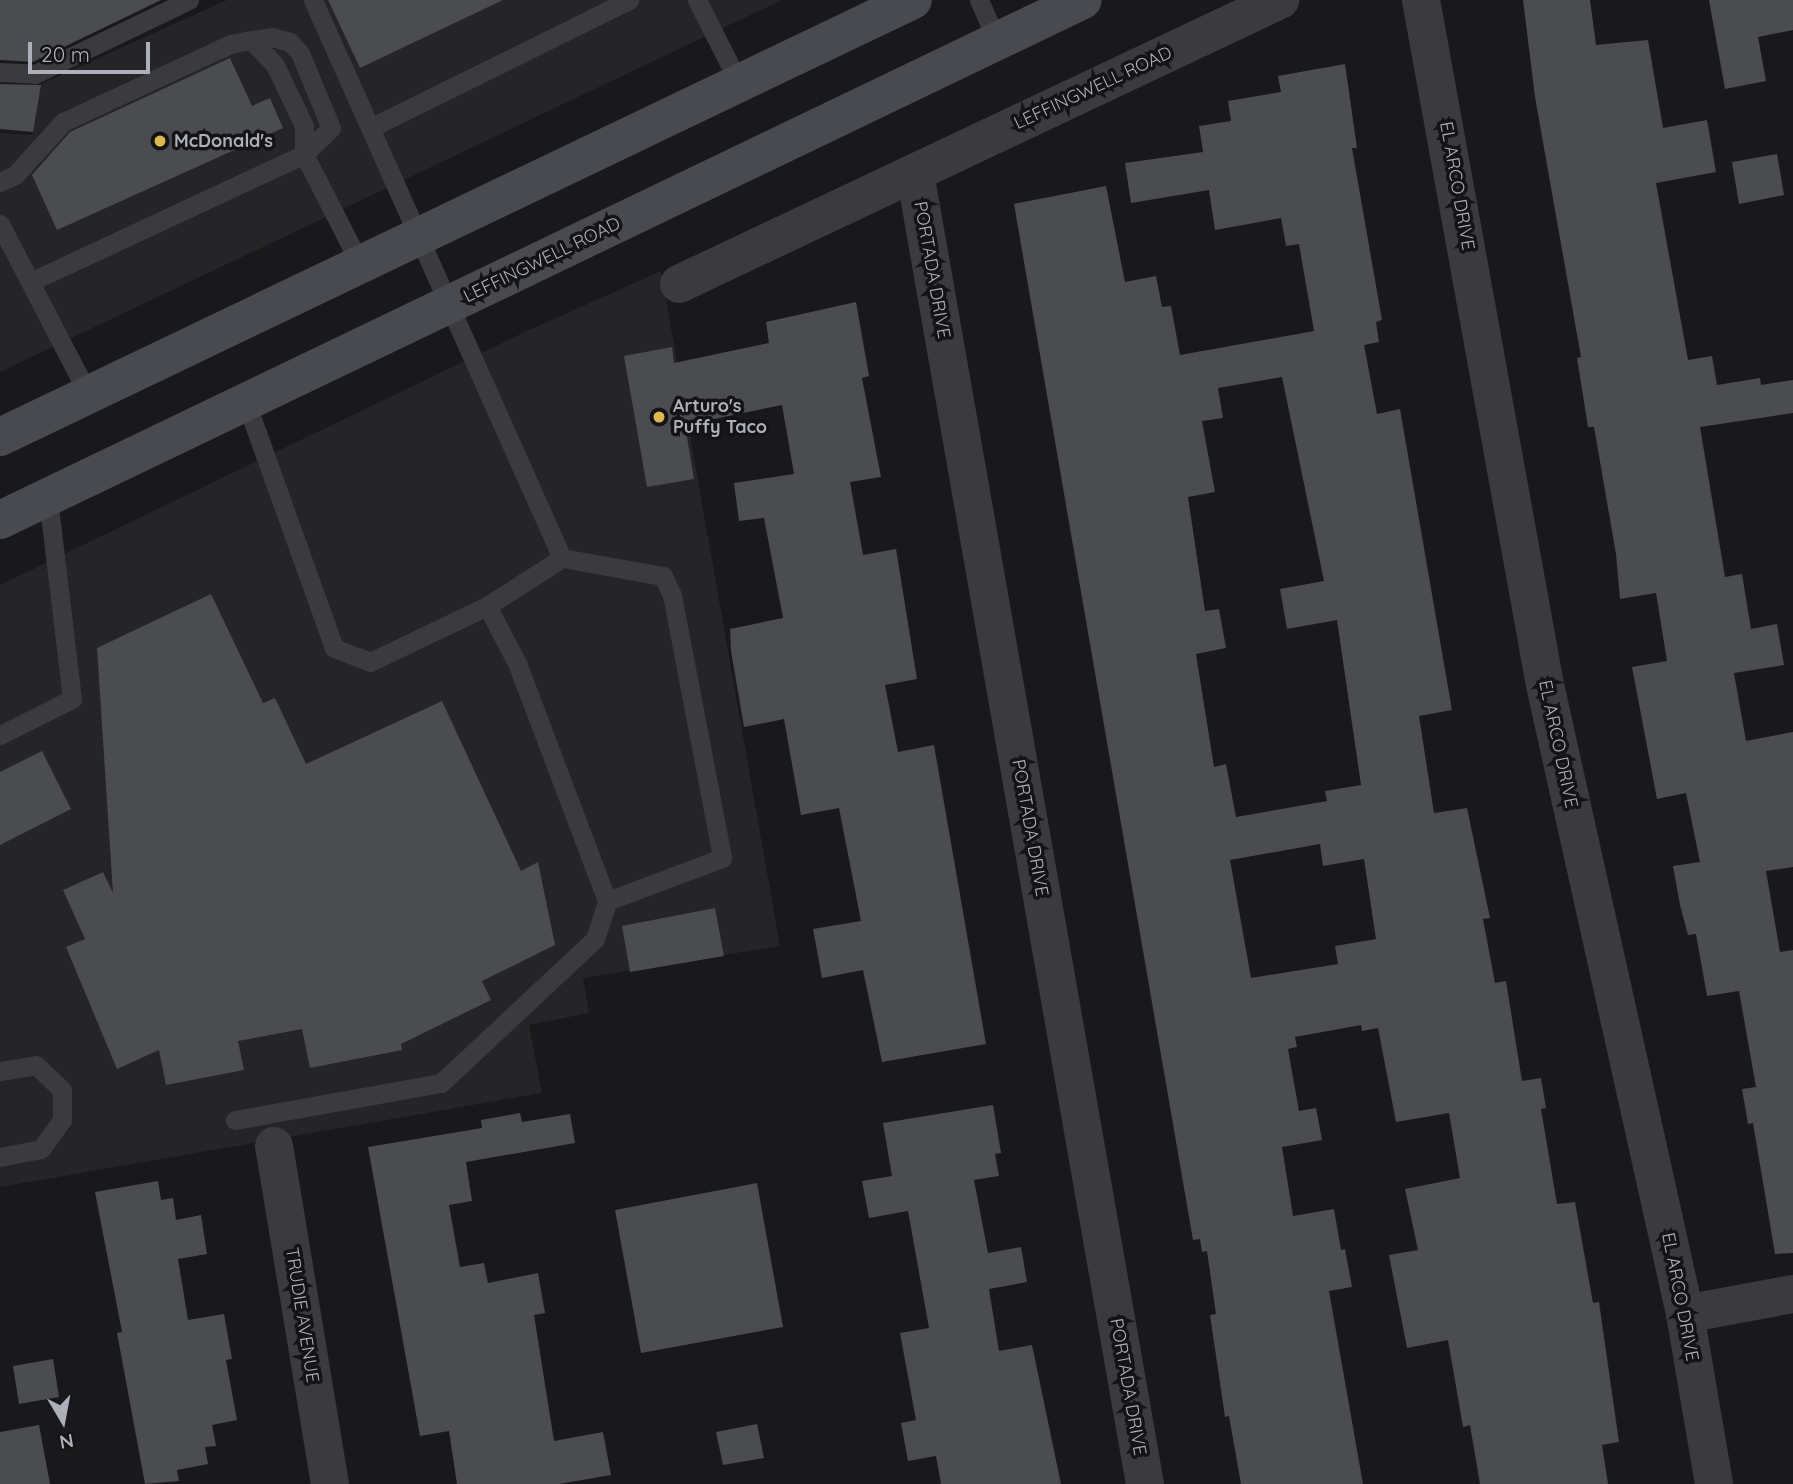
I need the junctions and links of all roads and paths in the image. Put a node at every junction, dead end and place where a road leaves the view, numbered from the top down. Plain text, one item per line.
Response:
1 (188, 0) edge
2 (313, 0) edge
3 (629, 0) edge
4 (697, 0) edge
5 (913, 0) edge
6 (979, 0) edge
7 (1083, 0) edge
8 (1280, 0) edge
9 (1421, 0) edge
10 (251, 40) junction
11 (997, 41) junction
12 (0, 72) edge
13 (739, 83) junction
14 (372, 127) junction
15 (304, 154) junction
16 (915, 173) junction
17 (0, 182) edge
18 (0, 223) edge
19 (416, 237) junction
20 (360, 264) junction
21 (30, 282) junction
22 (678, 285) dead end
23 (447, 305) junction
24 (88, 394) junction
25 (246, 402) junction
26 (0, 437) edge
27 (48, 497) junction
28 (0, 520) edge
29 (562, 558) junction
30 (487, 606) junction
31 (0, 735) edge
32 (607, 901) junction
33 (0, 1071) edge
34 (235, 1120) dead end
35 (274, 1146) dead end
36 (0, 1157) edge
37 (1793, 1294) edge
38 (1685, 1314) junction
39 (330, 1484) edge
40 (1145, 1484) edge
41 (1714, 1484) edge

1 - 12 lane
2 - 14 lane
3 - 14 lane
4 - 13 lane
5 - 13 main road
6 - 11 lane
7 - 11 main road, LEFFINGWELL ROAD
8 - 16 street, LEFFINGWELL ROAD
9 - 38 street, EL ARCO DRIVE
10 - 15 lane
10 - 15 lane
10 - 17 lane
11 - 23 main road, LEFFINGWELL ROAD
13 - 19 main road
14 - 19 lane
15 - 20 lane
15 - 21 lane
16 - 22 street, LEFFINGWELL ROAD
16 - 40 street, PORTADA DRIVE
18 - 21 lane
19 - 20 main road
19 - 23 lane
20 - 24 main road
21 - 24 lane
23 - 25 main road, LEFFINGWELL ROAD
23 - 29 lane
24 - 26 main road
25 - 27 main road, LEFFINGWELL ROAD
25 - 30 lane
27 - 28 main road, LEFFINGWELL ROAD
27 - 31 lane
29 - 30 lane
29 - 32 lane
30 - 32 lane
32 - 34 lane
33 - 36 lane
35 - 39 street, TRUDIE AVENUE
37 - 38 street
38 - 41 street, EL ARCO DRIVE

